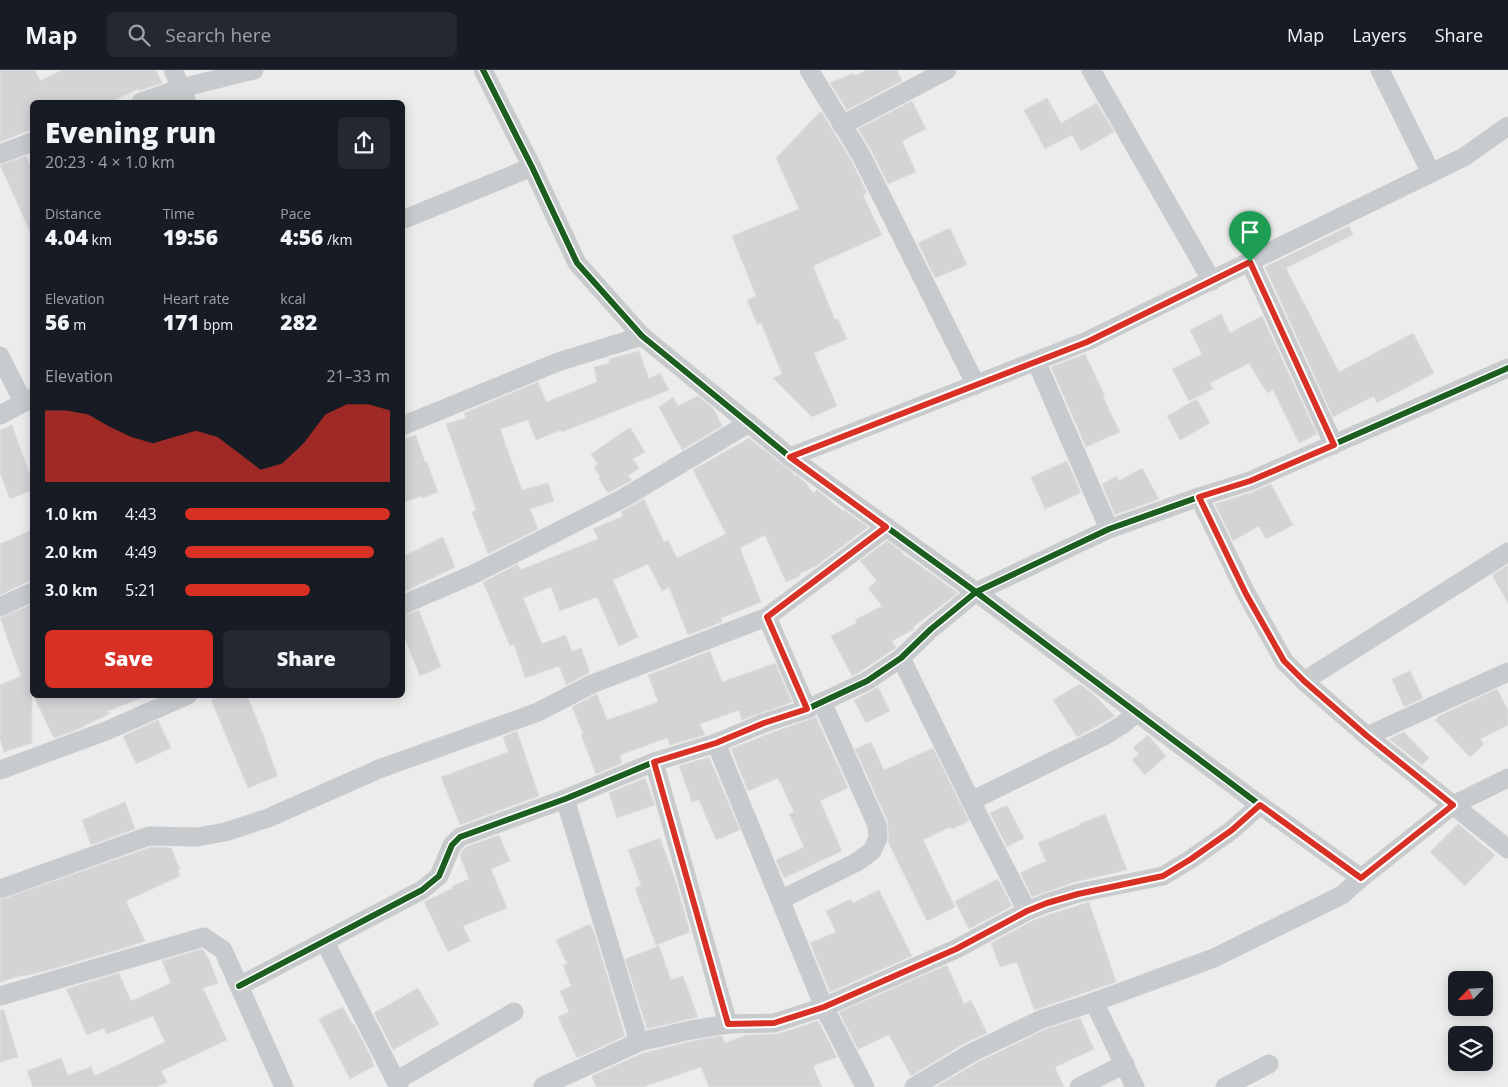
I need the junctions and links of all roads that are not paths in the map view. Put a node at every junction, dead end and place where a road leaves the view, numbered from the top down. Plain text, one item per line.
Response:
1 (173, 70) edge
2 (254, 70) edge
3 (483, 70) edge
4 (809, 70) edge
5 (947, 70) edge
6 (1091, 70) edge
7 (1380, 70) edge
8 (184, 95) edge
9 (153, 100) edge
10 (842, 124) junction
11 (1508, 126) edge
12 (30, 143) edge
13 (0, 154) edge
14 (532, 167) junction
15 (1431, 173) junction
16 (405, 219) edge
17 (1250, 262) junction
18 (1212, 281) junction
19 (642, 336) junction
20 (0, 356) edge
21 (1036, 362) junction
22 (1508, 368) edge
23 (976, 385) junction
24 (28, 400) edge
25 (0, 415) edge
26 (749, 423) junction
27 (405, 425) edge
28 (1334, 445) junction
29 (790, 457) junction
30 (1199, 497) junction
31 (886, 527) junction
32 (1109, 529) junction
33 (1508, 552) edge
34 (976, 592) junction
35 (30, 593) edge
36 (405, 604) edge
37 (0, 607) edge
38 (767, 617) junction
39 (901, 658) junction
40 (1508, 672) edge
41 (1304, 681) junction
42 (181, 698) edge
43 (814, 706) junction
44 (1137, 712) junction
45 (1367, 736) junction
46 (716, 743) junction
47 (654, 762) junction
48 (0, 770) edge
49 (1508, 778) edge
50 (565, 800) junction
51 (971, 801) junction
52 (1260, 805) junction
53 (1453, 805) junction
54 (1508, 849) edge
55 (1361, 878) junction
56 (0, 890) edge
57 (780, 900) junction
58 (1027, 911) junction
59 (325, 942) junction
60 (240, 986) junction
61 (0, 996) edge
62 (1094, 1002) junction
63 (824, 1007) junction
64 (514, 1012) dead end
65 (728, 1024) junction
66 (638, 1042) junction
67 (1124, 1064) junction
68 (1269, 1064) dead end
69 (398, 1084) edge
70 (544, 1086) edge
71 (284, 1087) edge
72 (865, 1087) edge
73 (915, 1087) edge
74 (1079, 1087) edge
75 (1135, 1087) edge
76 (1225, 1087) edge

1 - 8 street
2 - 8 street
3 - 14 street
4 - 10 street
5 - 10 street
6 - 18 street
7 - 15 street
8 - 9 street
10 - 23 street
11 - 15 street
12 - 13 street
14 - 16 street
14 - 19 street
15 - 17 street
17 - 18 street
17 - 28 street
18 - 21 street
19 - 26 street
19 - 27 street
20 - 24 street
21 - 23 street
21 - 32 street
22 - 28 street
23 - 29 street
24 - 25 street
26 - 29 street
26 - 36 street
28 - 30 street
29 - 31 street
30 - 32 street
30 - 41 street
31 - 34 street
31 - 38 street
32 - 34 street
33 - 41 street
34 - 39 street
34 - 44 street
35 - 37 street
38 - 43 street
38 - 56 street
39 - 43 street
39 - 51 street
40 - 45 street
41 - 45 street
42 - 48 street
43 - 46 street
43 - 57 street
44 - 51 street
44 - 52 street
45 - 53 street
46 - 47 street
46 - 57 street
47 - 50 street
47 - 65 street
49 - 53 street
50 - 59 street
50 - 66 street
51 - 58 street
52 - 55 street
52 - 58 street
53 - 54 street
53 - 55 street
55 - 62 street
57 - 63 street
58 - 63 street
59 - 60 street
59 - 69 street
60 - 61 street
60 - 71 street
62 - 67 street
62 - 73 street
63 - 65 street
63 - 72 street
64 - 69 street
65 - 66 street
66 - 70 street
67 - 74 street
67 - 75 street
68 - 76 street

